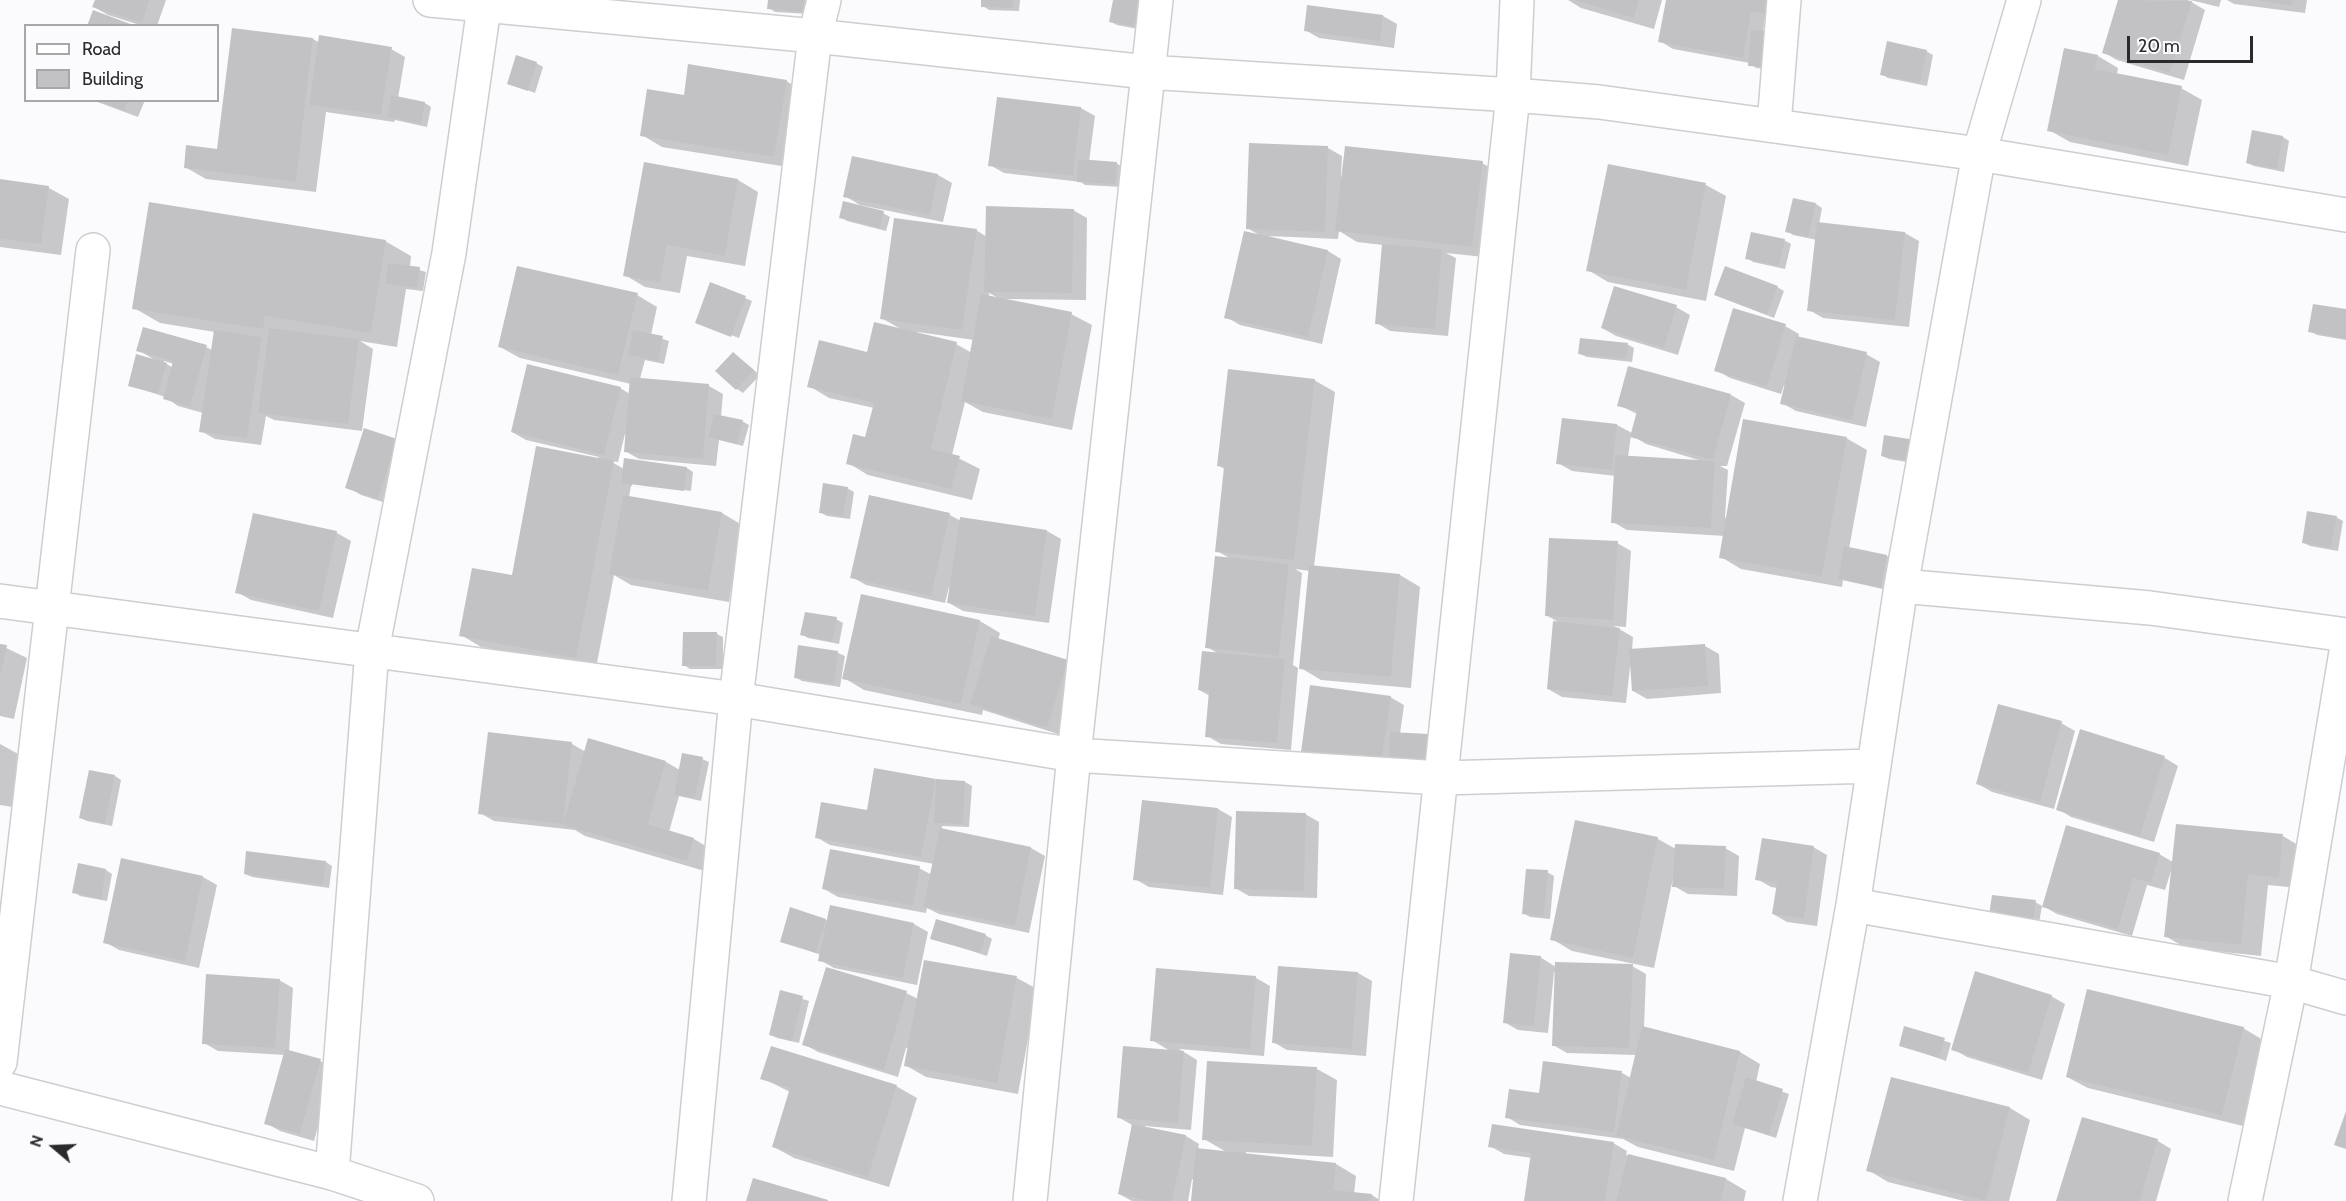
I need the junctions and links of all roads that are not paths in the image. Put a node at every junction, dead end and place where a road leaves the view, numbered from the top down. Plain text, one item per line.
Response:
1 (430, 0) edge
2 (824, 0) edge
3 (1156, 0) edge
4 (1517, 0) edge
5 (1785, 0) edge
6 (2024, 0) edge
7 (485, 2) edge
8 (815, 36) junction
9 (1147, 72) junction
10 (1513, 95) junction
11 (1774, 125) junction
12 (1979, 154) junction
13 (2346, 215) edge
14 (93, 250) dead end
15 (1901, 586) junction
16 (0, 601) edge
17 (52, 609) junction
18 (2346, 635) edge
19 (372, 651) junction
20 (2346, 652) edge
21 (735, 699) junction
22 (1074, 755) junction
23 (1874, 766) junction
24 (1441, 778) junction
25 (1853, 905) junction
26 (2291, 982) junction
27 (2346, 998) edge
28 (0, 1062) edge
29 (0, 1088) edge
30 (332, 1173) junction
31 (417, 1201) edge
32 (689, 1201) edge
33 (1030, 1201) edge
34 (1396, 1201) edge
35 (1800, 1201) edge
36 (2245, 1201) edge

1 - 7 street
2 - 8 street
3 - 9 street
4 - 10 street
5 - 11 street
6 - 12 street
7 - 8 street
7 - 19 street
8 - 9 street
8 - 21 street
9 - 10 street
9 - 22 street
10 - 11 street
10 - 24 street
11 - 12 street
12 - 13 street
12 - 15 street
14 - 17 street
15 - 18 street
15 - 23 street
16 - 17 street
17 - 19 street
17 - 28 street
19 - 21 street
19 - 30 street
20 - 26 street
21 - 22 street
21 - 32 street
22 - 24 street
22 - 33 street
23 - 24 street
23 - 25 street
24 - 34 street
25 - 26 street
25 - 35 street
26 - 27 street
26 - 36 street
29 - 30 street
30 - 31 street

